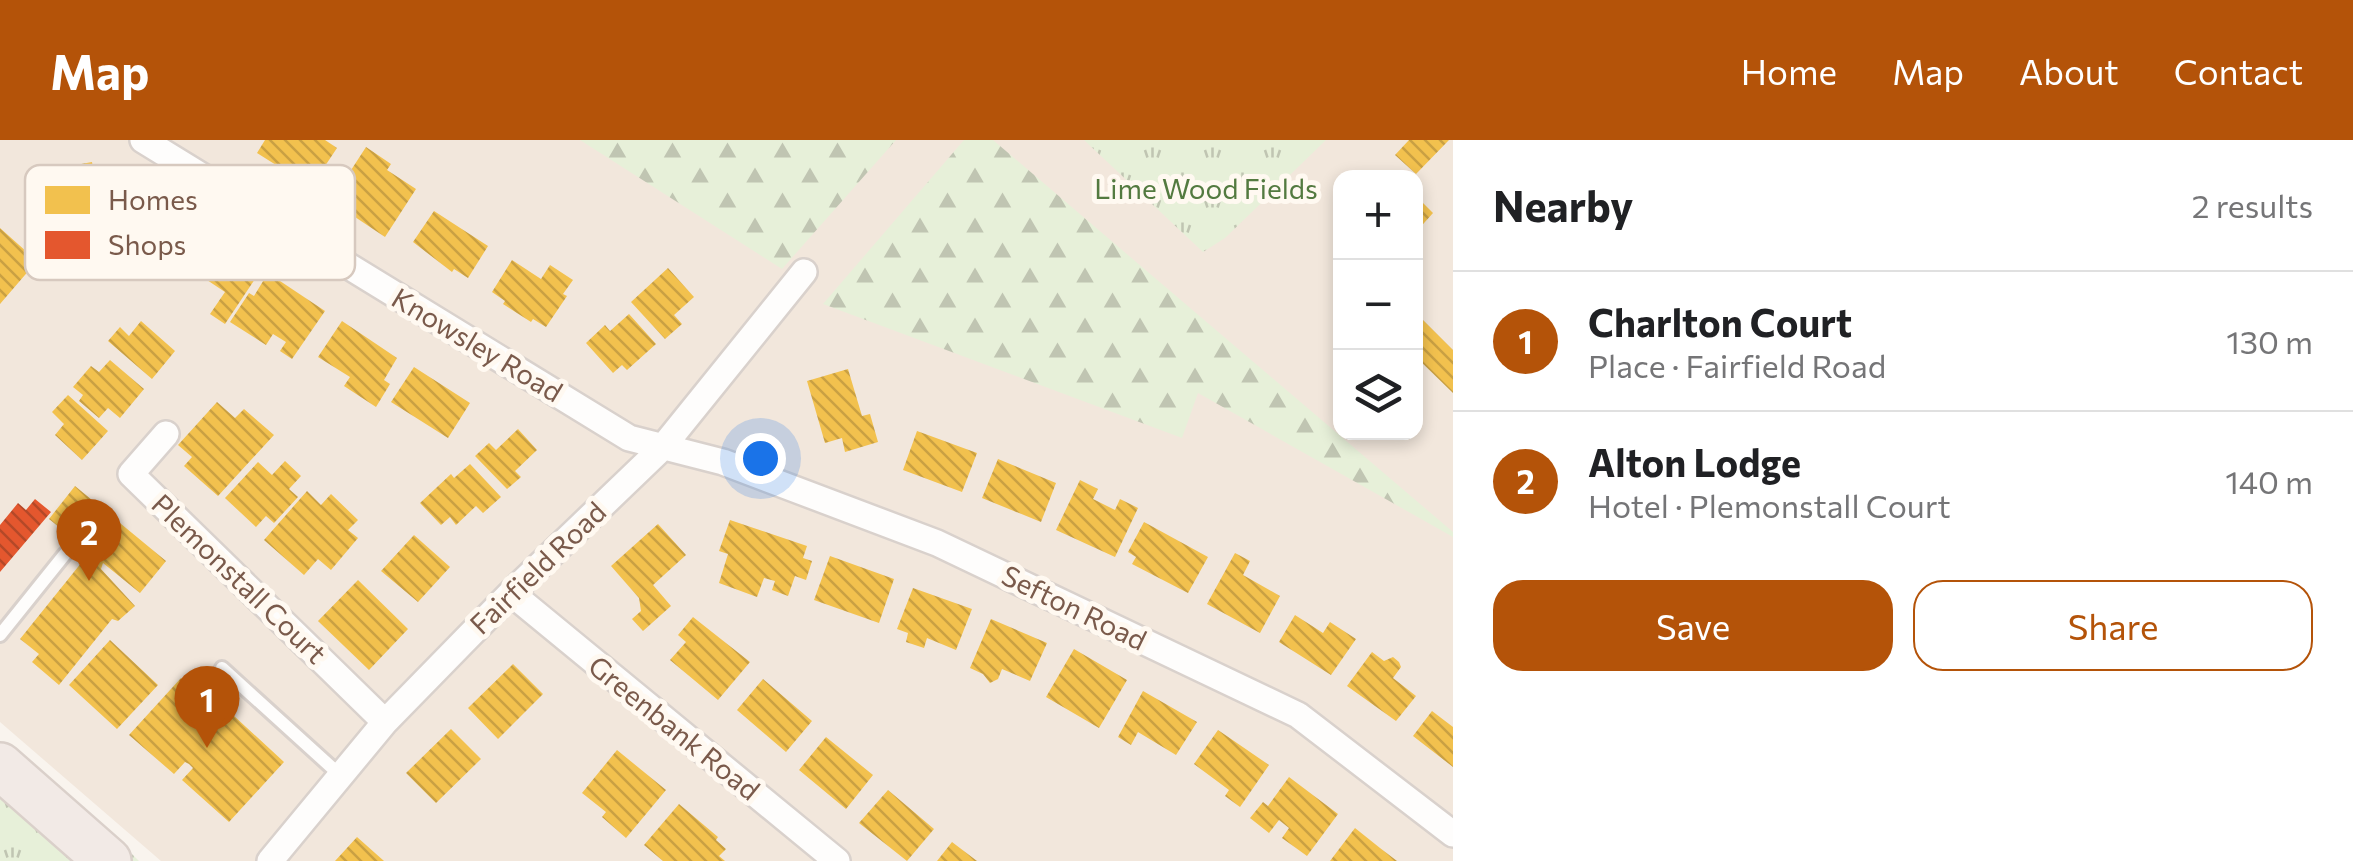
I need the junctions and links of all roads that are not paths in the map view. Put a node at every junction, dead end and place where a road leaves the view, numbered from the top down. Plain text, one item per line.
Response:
1 (143, 140) edge
2 (184, 165) edge
3 (355, 270) edge
4 (804, 272) dead end
5 (166, 434) dead end
6 (662, 448) junction
7 (65, 554) dead end
8 (511, 593) junction
9 (0, 635) edge
10 (222, 668) dead end
11 (385, 722) junction
12 (0, 766) edge
13 (340, 775) junction
14 (1453, 834) edge
15 (108, 861) edge
16 (270, 861) edge
17 (837, 861) edge

1 - 2 street, Knowsley Road
3 - 6 street, Knowsley Road
4 - 6 street, Fairfield Road
5 - 11 street, Plemonstall Court
6 - 8 street, Fairfield Road
6 - 14 street, Sefton Road
7 - 9 lane
8 - 11 street, Fairfield Road
8 - 17 street, Greenbank Road
10 - 13 lane
11 - 13 street, Fairfield Road
12 - 15 highway
13 - 16 street, Fairfield Road

